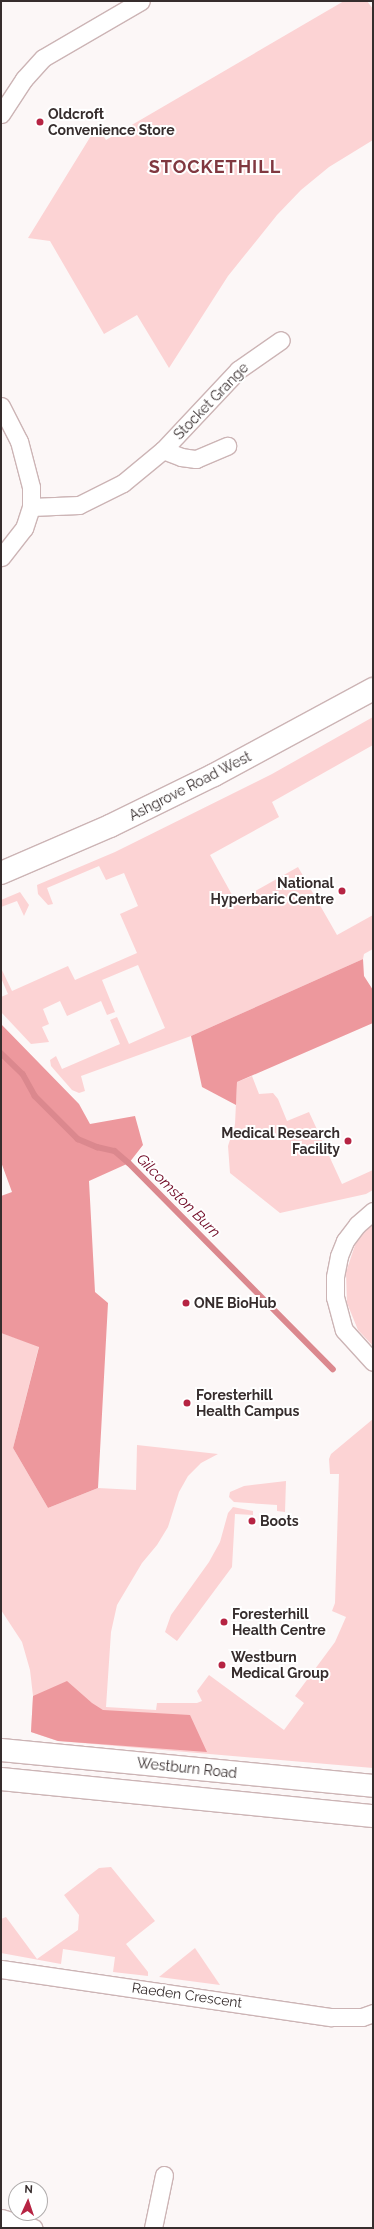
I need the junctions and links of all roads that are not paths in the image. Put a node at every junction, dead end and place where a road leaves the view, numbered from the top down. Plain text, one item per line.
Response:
1 (141, 1) edge
2 (1, 114) edge
3 (281, 340) dead end
4 (1, 406) edge
5 (228, 446) dead end
6 (163, 450) junction
7 (31, 508) junction
8 (1, 557) edge
9 (373, 689) edge
10 (1, 873) edge
11 (373, 1211) edge
12 (373, 1362) edge
13 (1, 1750) edge
14 (1, 1779) edge
15 (373, 1786) edge
16 (373, 1816) edge
17 (1, 1969) edge
18 (373, 2013) edge
19 (164, 2174) dead end
20 (1, 2218) edge
21 (33, 2228) edge
22 (153, 2228) edge

1 - 2 street
3 - 6 street, Stocket Grange
4 - 7 street
5 - 6 street, Stocket Grange
6 - 7 street, Stocket Grange
7 - 8 street
9 - 10 main road, Ashgrove Road West
11 - 12 street
13 - 15 main road, Westburn Road
14 - 16 main road, Westburn Road
17 - 18 street, Raeden Crescent
19 - 22 street
20 - 21 street

